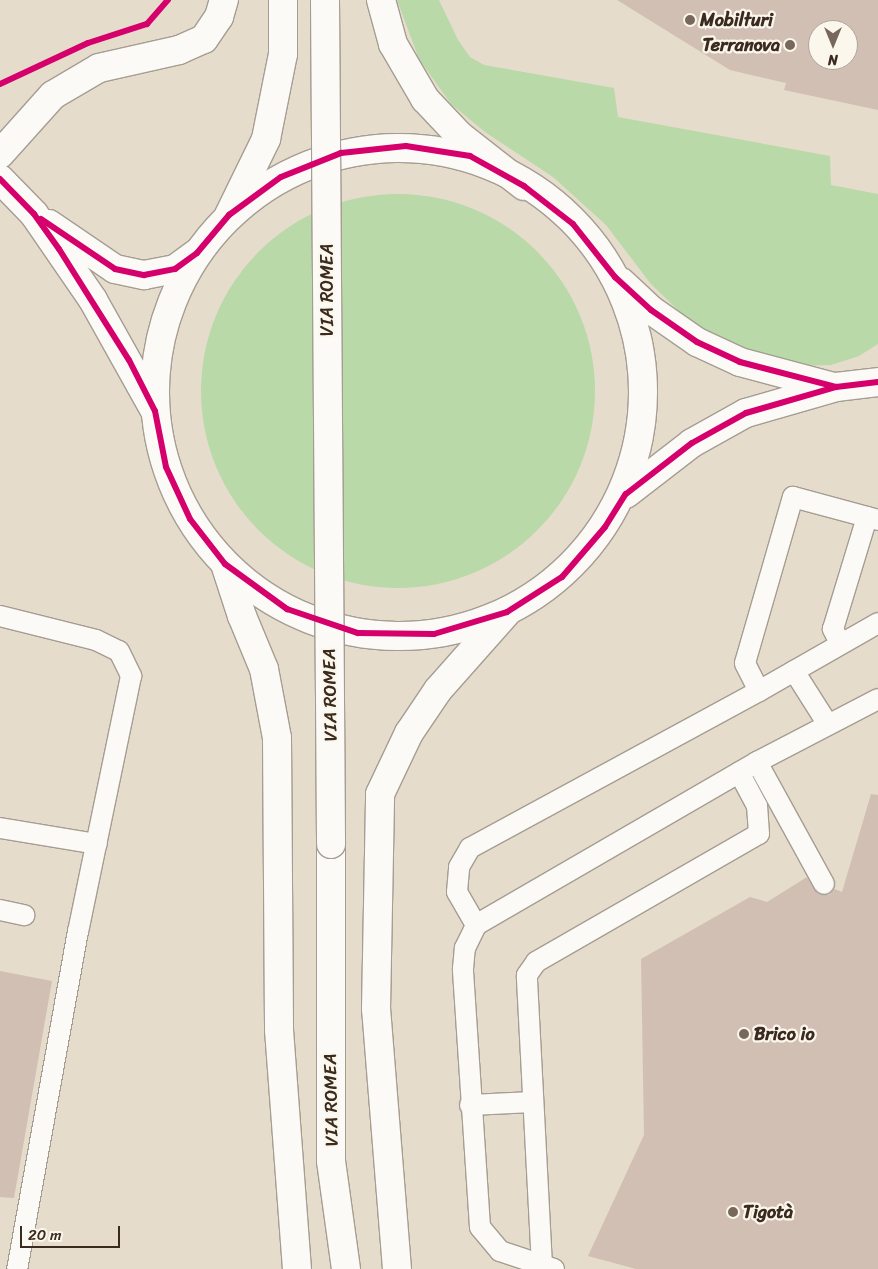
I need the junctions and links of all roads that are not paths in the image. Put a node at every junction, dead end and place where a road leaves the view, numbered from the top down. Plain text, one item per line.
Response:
1 (224, 0) edge
2 (283, 0) edge
3 (325, 0) edge
4 (381, 0) edge
5 (0, 154) edge
6 (0, 179) edge
7 (524, 186) junction
8 (34, 214) junction
9 (229, 215) junction
10 (197, 252) junction
11 (615, 277) junction
12 (878, 382) edge
13 (836, 387) junction
14 (155, 411) junction
15 (626, 494) junction
16 (872, 519) edge
17 (225, 564) junction
18 (507, 612) junction
19 (0, 616) edge
20 (878, 623) edge
21 (840, 643) junction
22 (794, 671) junction
23 (759, 691) junction
24 (878, 699) edge
25 (827, 723) junction
26 (757, 762) junction
27 (739, 772) junction
28 (0, 828) edge
29 (97, 844) junction
30 (824, 884) dead end
31 (0, 910) edge
32 (24, 914) dead end
33 (476, 925) junction
34 (533, 1102) junction
35 (470, 1105) junction
36 (498, 1260) edge
37 (548, 1267) edge
38 (17, 1269) edge
39 (296, 1269) edge
40 (346, 1269) edge
41 (397, 1269) edge

1 - 5 main road
2 - 9 main road
3 - 40 main road, VIA ROMEA, bridge
4 - 7 main road
6 - 8 main road
7 - 9 main road
7 - 11 main road
8 - 10 main road
8 - 14 main road
9 - 10 main road
10 - 14 main road
11 - 13 main road
11 - 15 main road
12 - 13 main road
13 - 15 main road
14 - 17 main road
15 - 18 main road
16 - 21 lane
16 - 23 lane
17 - 18 main road
17 - 39 main road
18 - 41 main road
19 - 29 lane
20 - 21 lane
21 - 22 lane
22 - 23 lane
22 - 25 lane
23 - 33 lane
24 - 25 lane
25 - 26 lane
26 - 27 lane
26 - 30 lane
27 - 33 lane
27 - 34 lane
28 - 29 lane
29 - 38 lane
31 - 32 lane
33 - 35 lane
34 - 35 lane
34 - 37 lane
35 - 36 lane
36 - 37 lane

